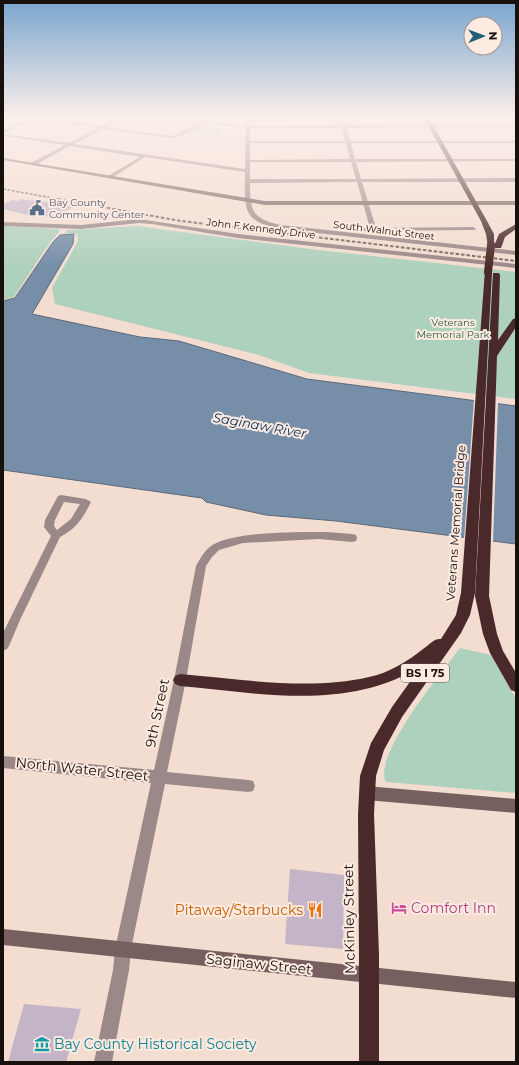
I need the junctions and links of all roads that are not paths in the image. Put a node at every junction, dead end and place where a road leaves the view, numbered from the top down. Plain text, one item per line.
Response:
1 (55, 168) edge
2 (125, 168) edge
3 (224, 168) edge
4 (247, 168) edge
5 (356, 168) edge
6 (455, 168) edge
7 (247, 171) junction
8 (110, 177) junction
9 (462, 180) junction
10 (516, 180) edge
11 (248, 181) junction
12 (360, 181) junction
13 (247, 200) junction
14 (474, 203) junction
15 (516, 203) edge
16 (366, 204) junction
17 (3, 224) edge
18 (516, 226) edge
19 (374, 229) junction
20 (473, 229) dead end
21 (349, 230) dead end
22 (494, 245) junction
23 (516, 254) edge
24 (516, 266) edge
25 (492, 273) junction
26 (516, 321) edge
27 (489, 362) junction
28 (56, 535) dead end
29 (347, 537) dead end
30 (476, 568) junction
31 (456, 629) junction
32 (3, 646) edge
33 (180, 680) junction
34 (516, 686) edge
35 (3, 762) edge
36 (160, 777) junction
37 (367, 784) junction
38 (248, 786) dead end
39 (516, 806) edge
40 (3, 937) edge
41 (123, 949) junction
42 (368, 975) junction
43 (516, 990) edge
44 (104, 1062) edge
45 (369, 1062) edge

1 - 8 street
2 - 8 street
3 - 7 street
4 - 7 street
5 - 12 street
6 - 9 highway, BS I 75
7 - 11 street
8 - 13 street
9 - 10 street
9 - 12 street
9 - 14 highway, BS I 75
11 - 12 street
11 - 13 street
12 - 16 street
13 - 16 street
13 - 23 street, South Walnut Street
14 - 15 street
14 - 16 street
14 - 22 highway, BS I 75
16 - 19 street
17 - 24 street, John F Kennedy Drive
18 - 22 highway
19 - 20 street
19 - 21 street
22 - 25 highway, Veterans Memorial Bridge / BS I 75
25 - 27 highway, Veterans Memorial Bridge / BS I 75
25 - 27 highway, Veterans Memorial Bridge / BS I 75
26 - 27 highway
27 - 30 highway, Veterans Memorial Bridge / BS I 75
28 - 32 street
29 - 33 street, 9th Street
30 - 31 highway, Veterans Memorial Bridge / BS I 75
30 - 34 highway, Veterans Memorial Bridge / BS I 75
31 - 33 highway
31 - 37 highway, Veterans Memorial Bridge / BS I 75
33 - 36 street, 9th Street
35 - 36 street, North Water Street
36 - 38 street, North Water Street
36 - 41 street, 9th Street
37 - 39 street
37 - 42 highway, McKinley Street / BS I 75
40 - 41 street, Saginaw Street
41 - 42 street, Saginaw Street
41 - 44 street, 9th Street
42 - 43 street, Saginaw Street
42 - 45 highway, McKinley Street / BS I 75

